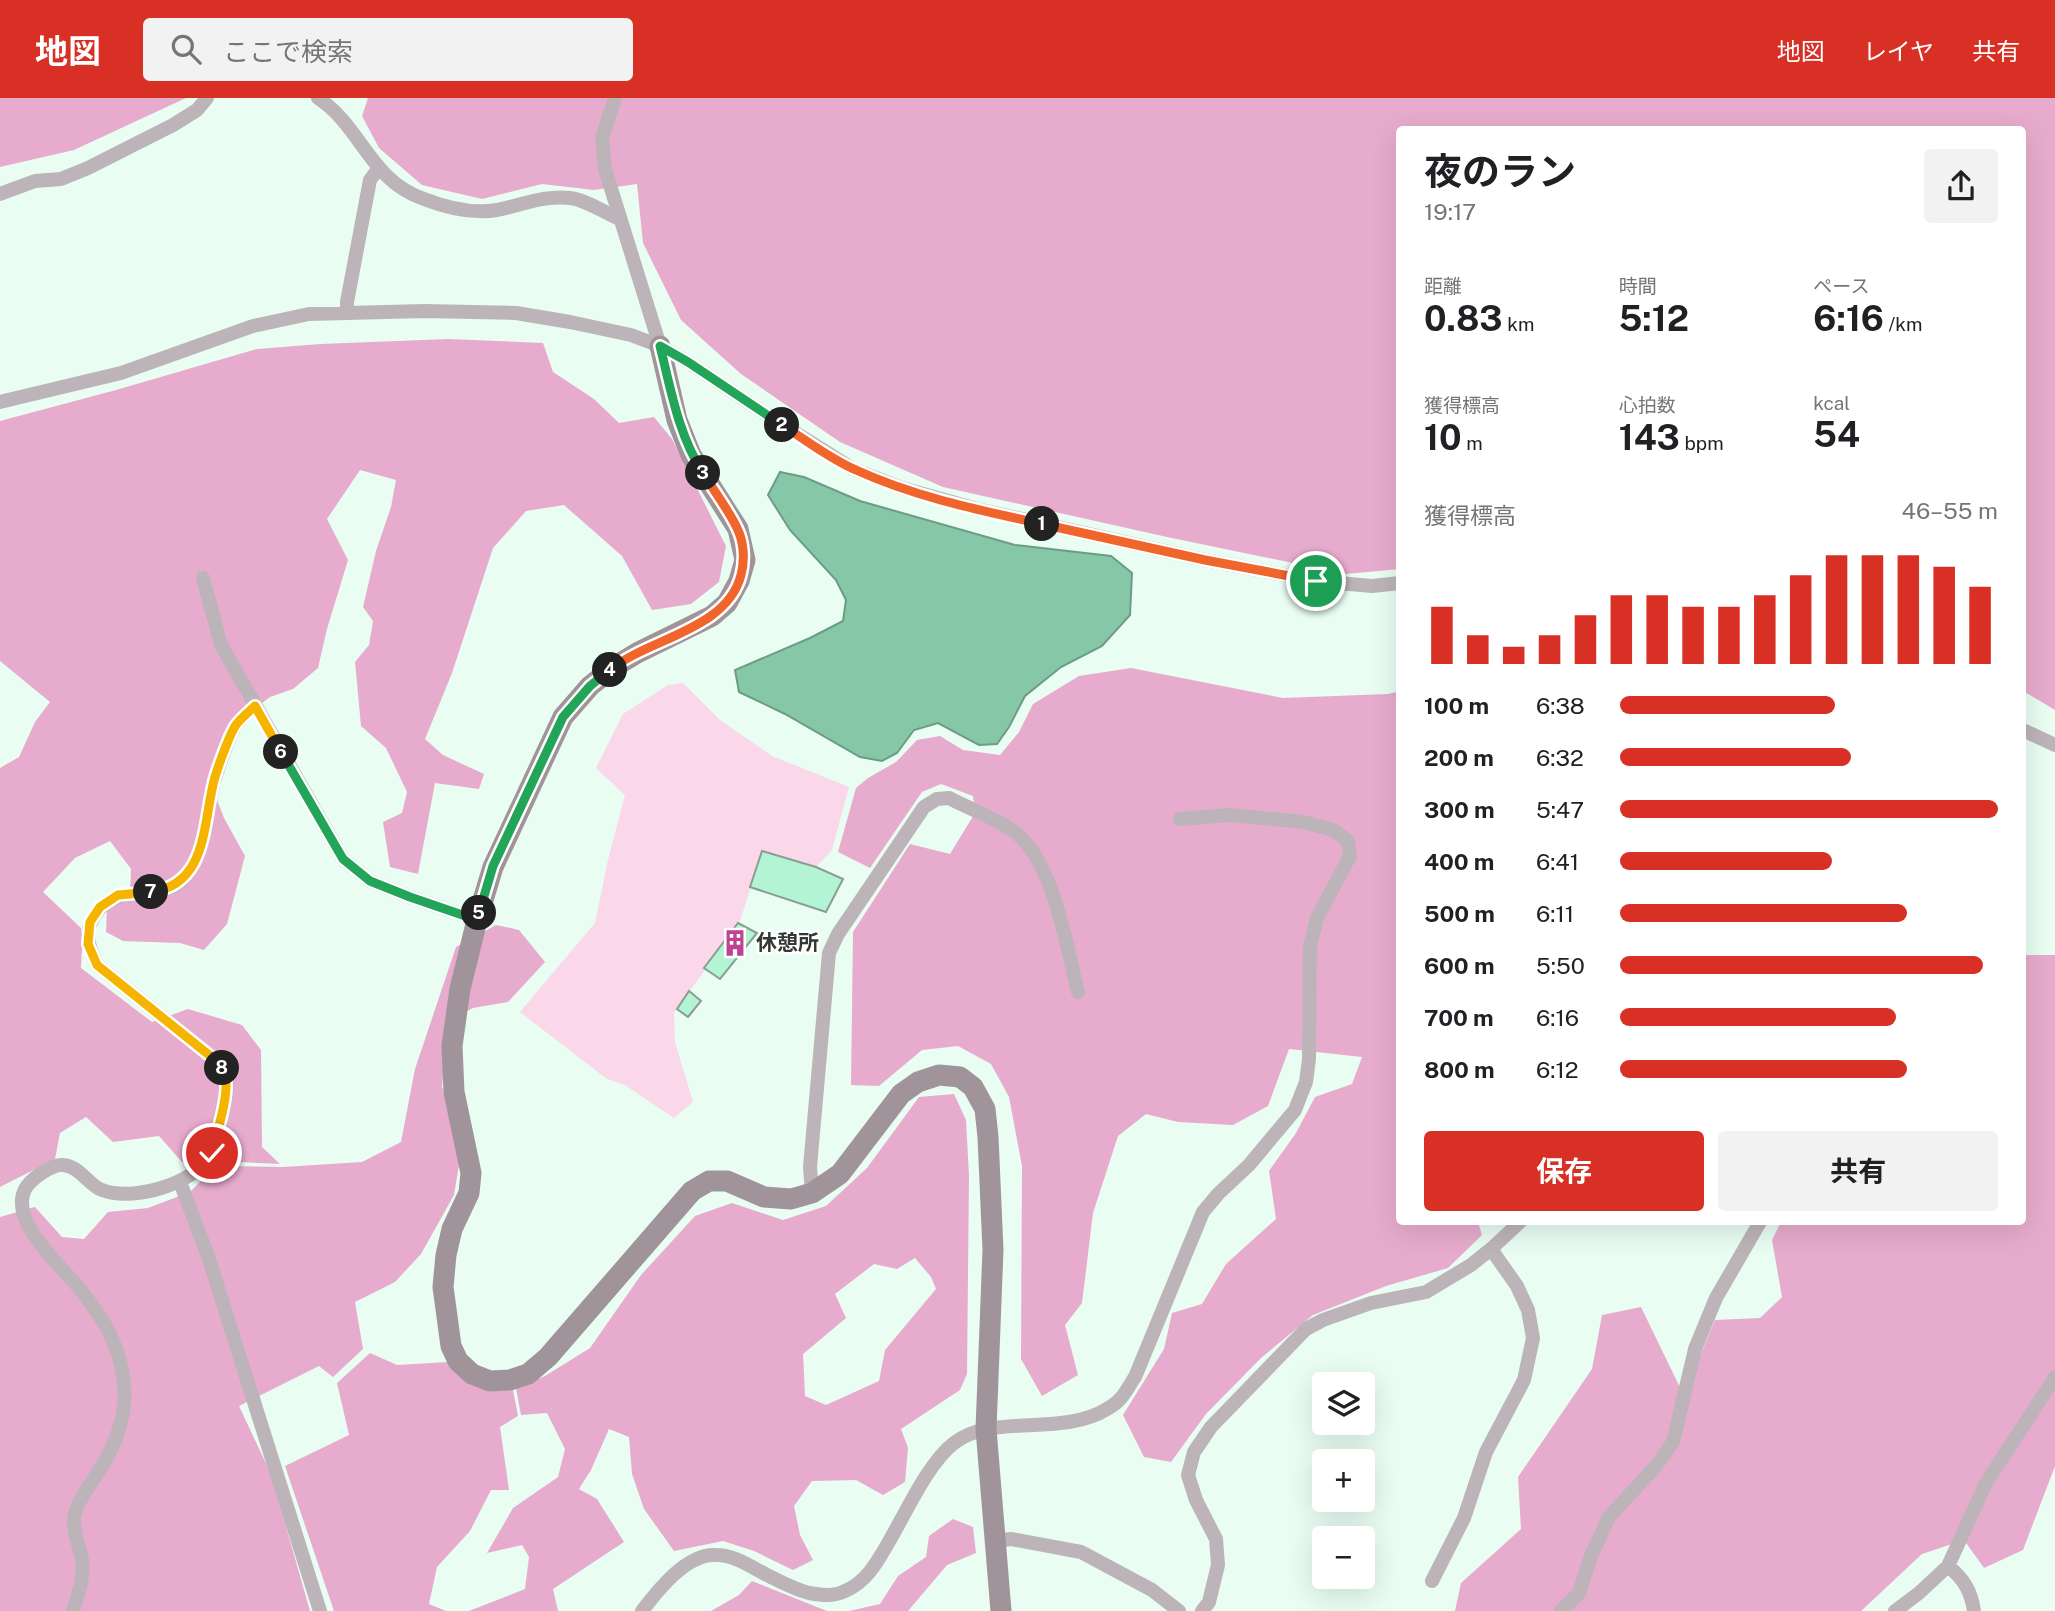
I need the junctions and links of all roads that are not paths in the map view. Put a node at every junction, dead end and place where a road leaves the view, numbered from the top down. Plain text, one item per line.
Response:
1 (206, 98) edge
2 (318, 98) edge
3 (615, 98) edge
4 (379, 169) junction
5 (0, 194) edge
6 (619, 219) junction
7 (347, 313) junction
8 (660, 346) junction
9 (0, 402) edge
10 (203, 578) dead end
11 (1396, 583) edge
12 (255, 706) junction
13 (2026, 731) edge
14 (2055, 745) edge
15 (1180, 819) dead end
16 (477, 920) junction
17 (1078, 992) dead end
18 (180, 1182) junction
19 (812, 1193) junction
20 (1517, 1225) edge
21 (1758, 1225) edge
22 (1491, 1250) junction
23 (2055, 1377) edge
24 (986, 1429) junction
25 (995, 1541) junction
26 (1948, 1566) junction
27 (1432, 1581) dead end
28 (73, 1611) edge
29 (320, 1611) edge
30 (642, 1611) edge
31 (1000, 1611) edge
32 (1178, 1611) edge
33 (1202, 1611) edge
34 (1561, 1611) edge
35 (1895, 1611) edge
36 (1974, 1611) edge

1 - 5 street
2 - 4 street
3 - 6 street
4 - 6 street
4 - 7 street
6 - 8 street
7 - 8 street
7 - 9 street
8 - 11 street
8 - 16 street
10 - 12 street
12 - 16 street
12 - 18 street
13 - 14 street
15 - 24 street
16 - 19 street
17 - 19 street
18 - 28 street
18 - 29 street
19 - 24 street
20 - 22 street
21 - 34 street
22 - 27 street
22 - 33 street
23 - 26 street
24 - 25 street
24 - 30 street
25 - 31 street
25 - 32 street
26 - 35 street
26 - 36 street

